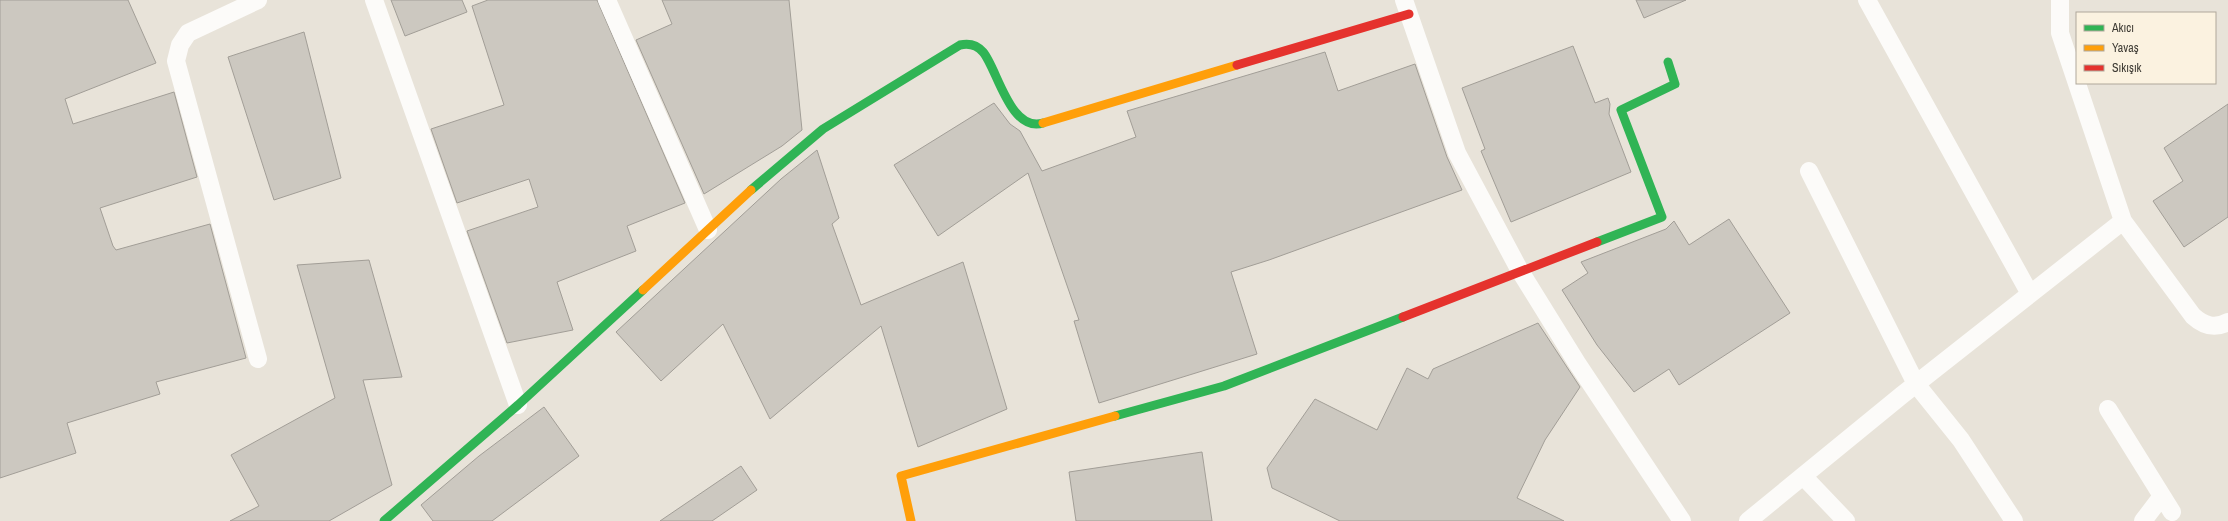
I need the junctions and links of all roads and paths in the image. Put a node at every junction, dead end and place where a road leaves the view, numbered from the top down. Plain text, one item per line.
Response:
1 (258, 0) edge
2 (374, 0) edge
3 (606, 0) edge
4 (1867, 0) edge
5 (2060, 0) edge
6 (1406, 7) edge
7 (1668, 62) dead end
8 (2076, 81) edge
9 (2077, 84) edge
10 (1809, 171) dead end
11 (2123, 221) junction
12 (708, 230) junction
13 (1520, 271) junction
14 (2030, 294) junction
15 (2228, 322) edge
16 (258, 359) dead end
17 (1916, 384) junction
18 (518, 405) junction
19 (2108, 409) dead end
20 (1803, 476) junction
21 (2162, 496) junction
22 (2172, 512) dead end
23 (384, 521) edge
24 (911, 521) edge
25 (1682, 521) edge
26 (1748, 521) edge
27 (1846, 521) edge
28 (2014, 521) edge
29 (2143, 521) edge

1 - 16 street
2 - 18 street
3 - 12 street
4 - 14 street
5 - 8 street
6 - 12 street
6 - 13 street
7 - 13 street
9 - 11 street
10 - 17 street
11 - 14 street
11 - 15 street
12 - 18 street
13 - 24 street
13 - 25 street
14 - 17 street
17 - 20 street
17 - 28 street
18 - 23 street
19 - 21 street
20 - 26 street
20 - 27 street
21 - 22 street
21 - 29 street

